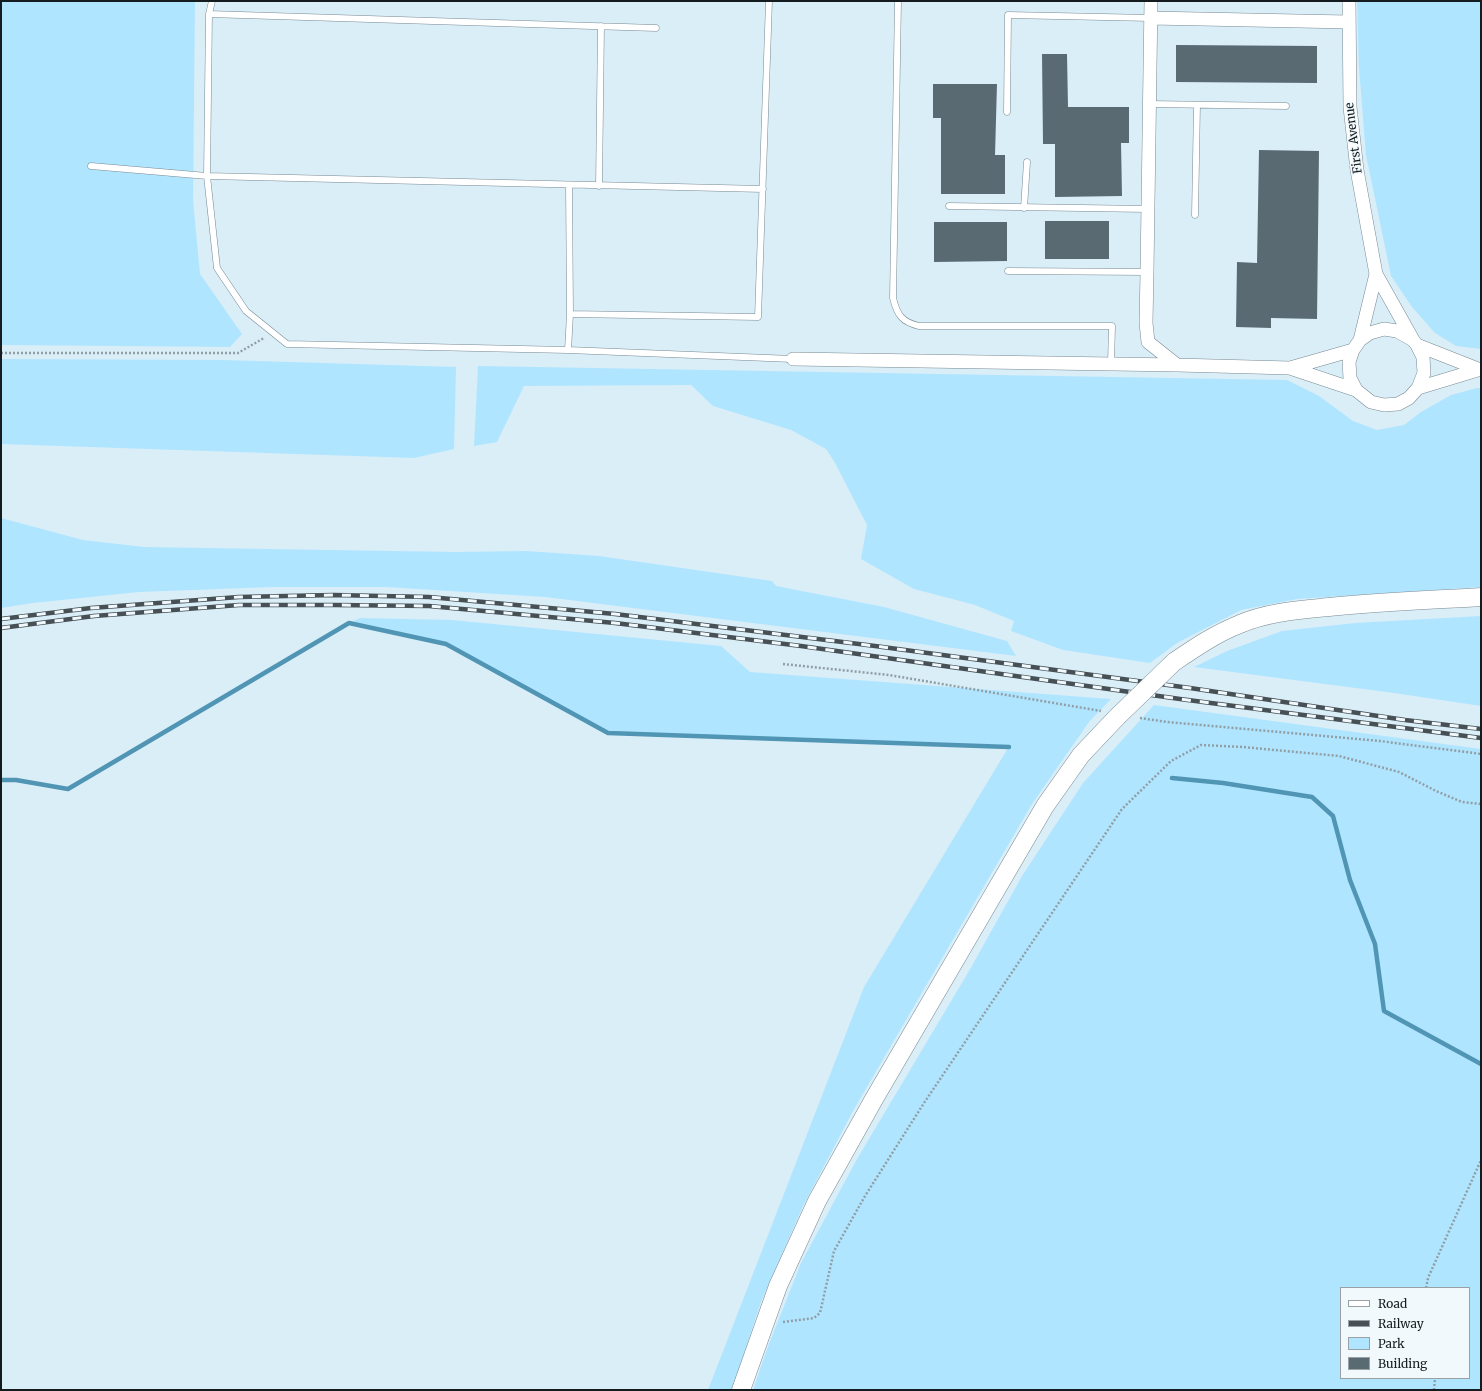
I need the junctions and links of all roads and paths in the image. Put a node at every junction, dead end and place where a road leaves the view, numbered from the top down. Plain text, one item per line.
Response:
1 (212, 1) edge
2 (769, 1) edge
3 (898, 1) edge
4 (1151, 1) edge
5 (1349, 1) edge
6 (210, 14) junction
7 (1151, 18) junction
8 (1348, 22) junction
9 (601, 26) junction
10 (656, 28) dead end
11 (1149, 104) junction
12 (1197, 105) junction
13 (1286, 106) dead end
14 (1007, 112) dead end
15 (1026, 162) dead end
16 (91, 166) dead end
17 (207, 176) junction
18 (568, 185) junction
19 (598, 186) junction
20 (762, 190) junction
21 (949, 206) dead end
22 (1024, 208) junction
23 (1147, 209) junction
24 (1195, 215) dead end
25 (1008, 271) dead end
26 (1147, 272) junction
27 (1376, 274) junction
28 (570, 314) junction
29 (272, 332) junction
30 (1415, 343) junction
31 (1356, 345) junction
32 (568, 350) junction
33 (1, 353) edge
34 (793, 359) joint
35 (1111, 364) junction
36 (1177, 365) junction
37 (1290, 368) junction
38 (1480, 369) edge
39 (1418, 388) junction
40 (1356, 390) junction
41 (1481, 597) edge
42 (1481, 804) edge
43 (1481, 1160) edge
44 (1426, 1287) edge
45 (764, 1324) junction
46 (1435, 1379) edge
47 (741, 1390) edge
48 (1434, 1390) edge

1 - 6 lane
2 - 20 lane
3 - 35 lane
4 - 7 street
5 - 8 street, First Avenue
6 - 9 lane
6 - 17 lane
7 - 8 street
7 - 11 street
7 - 14 lane
8 - 27 street, First Avenue
9 - 10 lane
9 - 19 lane
11 - 12 lane
11 - 23 street
12 - 13 lane
12 - 24 lane
15 - 22 lane
16 - 17 lane
17 - 18 lane
17 - 29 lane
18 - 19 lane
18 - 28 lane
19 - 20 lane
20 - 28 lane
21 - 22 lane
22 - 23 lane
23 - 26 street
25 - 26 lane
26 - 36 street
27 - 30 street, First Avenue
27 - 31 street, First Avenue
28 - 32 lane
29 - 32 lane
29 - 33 path
30 - 31 street
30 - 38 street
30 - 39 street
31 - 37 street
31 - 40 street
32 - 34 lane
34 - 35 street
35 - 36 street
36 - 37 street
37 - 40 street
38 - 39 street
39 - 40 street
41 - 45 main road, bridge
42 - 45 path
43 - 44 path
45 - 47 main road
46 - 48 path

